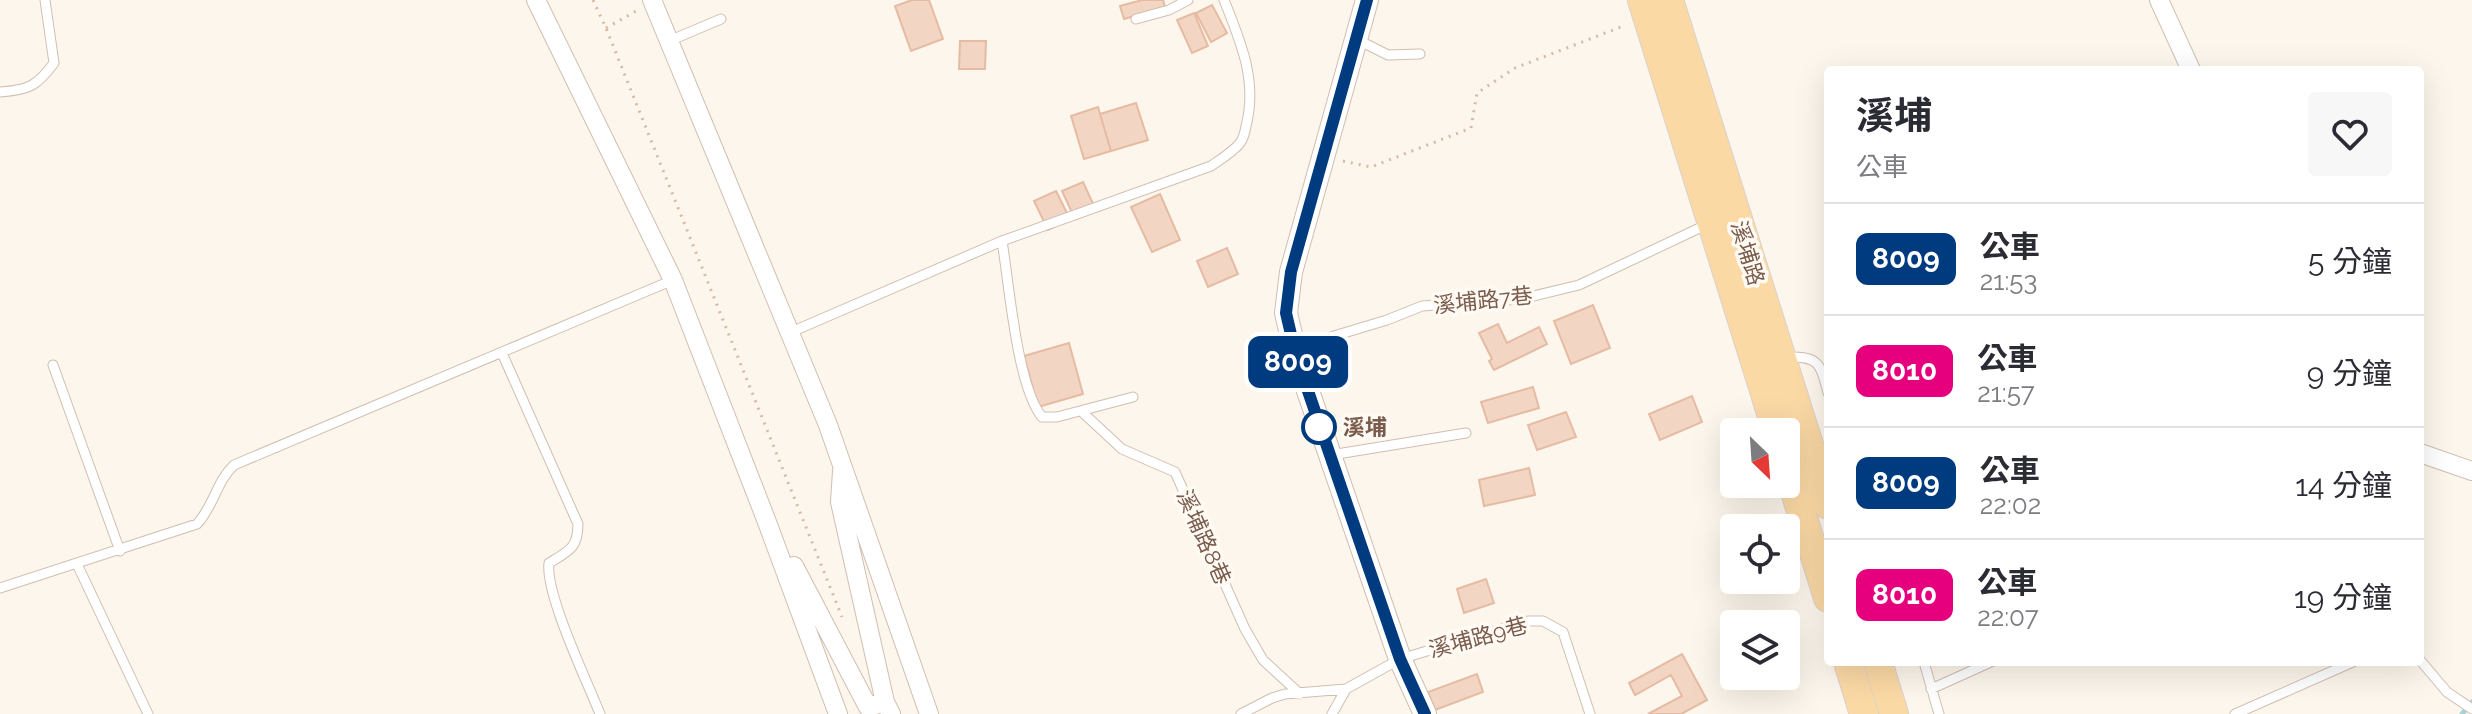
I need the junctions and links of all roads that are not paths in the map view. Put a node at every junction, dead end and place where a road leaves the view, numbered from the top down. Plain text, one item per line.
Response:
1 (45, 0) edge
2 (536, 0) edge
3 (1188, 0) edge
4 (1224, 0) edge
5 (1367, 0) edge
6 (2159, 0) edge
7 (652, 1) edge
8 (1652, 6) edge
9 (721, 19) dead end
10 (1136, 19) dead end
11 (1356, 39) junction
12 (669, 41) junction
13 (1420, 54) dead end
14 (2189, 66) edge
15 (0, 92) edge
16 (1712, 222) junction
17 (1002, 241) junction
18 (673, 280) junction
19 (788, 333) junction
20 (1294, 348) junction
21 (502, 353) junction
22 (1781, 357) junction
23 (53, 365) dead end
24 (1824, 378) edge
25 (1133, 397) dead end
26 (1081, 411) junction
27 (1773, 418) edge
28 (1466, 433) dead end
29 (2424, 455) edge
30 (1329, 456) junction
31 (842, 462) junction
32 (2472, 471) edge
33 (1824, 492) edge
34 (1797, 498) edge
35 (767, 522) junction
36 (120, 551) junction
37 (77, 564) junction
38 (1824, 585) edge
39 (0, 588) edge
40 (1400, 659) junction
41 (2424, 665) edge
42 (1849, 666) edge
43 (1879, 666) edge
44 (1925, 666) edge
45 (1982, 666) edge
46 (2344, 666) edge
47 (1346, 689) junction
48 (1931, 689) junction
49 (1300, 694) junction
50 (888, 708) edge
51 (2472, 709) edge
52 (148, 714) edge
53 (600, 714) edge
54 (838, 714) edge
55 (929, 714) edge
56 (1241, 714) edge
57 (1332, 714) edge
58 (1425, 714) edge
59 (1590, 714) edge
60 (1864, 714) edge
61 (1894, 714) edge
62 (1939, 714) edge
63 (2235, 714) edge

1 - 15 lane
2 - 18 street
3 - 10 lane
4 - 17 lane
5 - 11 street
6 - 14 street
7 - 12 street
8 - 16 main road, 溪埔路
8 - 22 main road, 溪埔路
9 - 12 lane
11 - 13 lane
11 - 20 street
12 - 19 street
16 - 20 lane, 溪埔路7巷
16 - 27 main road, 溪埔路
17 - 19 lane
17 - 26 lane
18 - 21 lane
18 - 35 street
19 - 31 street
20 - 30 street
21 - 36 lane
21 - 53 lane
22 - 24 lane
22 - 33 main road, 溪埔路
23 - 36 lane
25 - 26 lane
26 - 49 lane, 溪埔路8巷
28 - 30 lane
29 - 32 street
30 - 40 street
31 - 50 street
31 - 55 street
34 - 38 main road
35 - 50 street
35 - 54 street
36 - 37 lane
37 - 39 lane
37 - 52 lane
40 - 47 lane, 溪埔路9巷
40 - 58 street
40 - 59 lane, 溪埔路9巷
41 - 51 lane
42 - 60 main road
43 - 61 main road
44 - 48 lane
45 - 48 lane
46 - 63 lane
47 - 49 lane
47 - 57 lane
48 - 62 lane
49 - 56 lane

